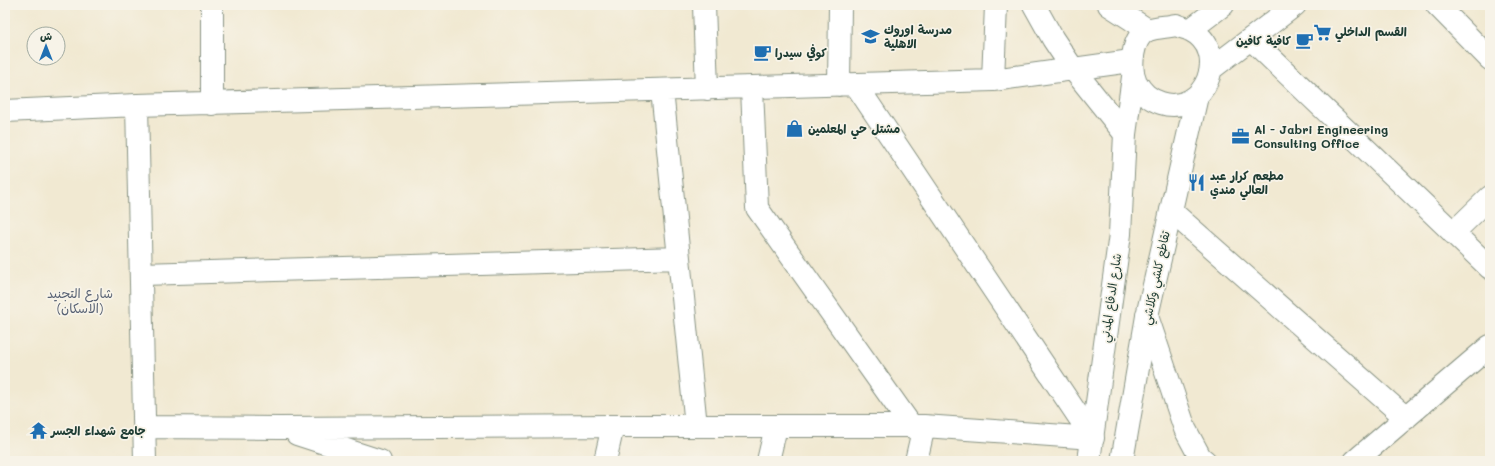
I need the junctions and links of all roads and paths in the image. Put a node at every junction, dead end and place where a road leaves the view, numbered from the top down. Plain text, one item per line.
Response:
1 (212, 5) edge
2 (704, 5) edge
3 (840, 5) edge
4 (996, 5) edge
5 (1034, 5) edge
6 (1109, 5) edge
7 (1223, 5) edge
8 (1295, 5) edge
9 (1437, 5) edge
10 (1148, 30) junction
11 (1190, 30) junction
12 (1251, 39) junction
13 (1490, 59) edge
14 (1073, 69) junction
15 (1132, 69) junction
16 (1212, 69) junction
17 (993, 80) junction
18 (848, 85) junction
19 (752, 88) junction
20 (707, 89) junction
21 (662, 90) junction
22 (1197, 96) junction
23 (212, 104) junction
24 (137, 105) junction
25 (5, 111) edge
26 (1125, 134) junction
27 (1490, 196) edge
28 (1171, 211) junction
29 (1453, 233) junction
30 (679, 258) junction
31 (1490, 268) edge
32 (142, 274) junction
33 (1147, 316) junction
34 (1490, 346) edge
35 (1406, 418) junction
36 (613, 426) junction
37 (696, 426) junction
38 (145, 427) junction
39 (776, 427) junction
40 (918, 427) junction
41 (280, 428) junction
42 (1093, 438) junction
43 (145, 461) edge
44 (380, 461) edge
45 (605, 461) edge
46 (768, 461) edge
47 (916, 461) edge
48 (1089, 461) edge
49 (1122, 461) edge
50 (1205, 461) edge
51 (1355, 461) edge

1 - 23 street
2 - 20 street
3 - 18 street
4 - 17 street
5 - 14 street
6 - 10 street
7 - 11 street
8 - 12 street
9 - 13 street
10 - 11 street
10 - 15 street
11 - 16 street
12 - 16 street
12 - 29 street
14 - 15 street
14 - 17 street
14 - 26 street
15 - 22 street
15 - 26 street, شارع الدفاع المدني
16 - 22 street
17 - 18 street
18 - 19 street
18 - 42 street
19 - 20 street
19 - 40 street
20 - 21 street
21 - 23 street
21 - 30 street
22 - 28 street, تقاطع كلشي وكلاشي
23 - 24 street
24 - 25 street
24 - 32 street
26 - 42 street, شارع الدفاع المدني
27 - 29 street
28 - 33 street, تقاطع كلشي وكلاشي
28 - 35 street
29 - 31 street
30 - 32 street
30 - 37 street
32 - 38 street
33 - 49 street, تقاطع كلشي وكلاشي
33 - 50 street
34 - 35 street
35 - 51 street
36 - 37 street
36 - 41 street
36 - 45 street
37 - 39 street
38 - 41 street
38 - 43 street
39 - 40 street
39 - 46 street
40 - 42 street
40 - 47 street
41 - 44 street
42 - 48 street, شارع الدفاع المدني

